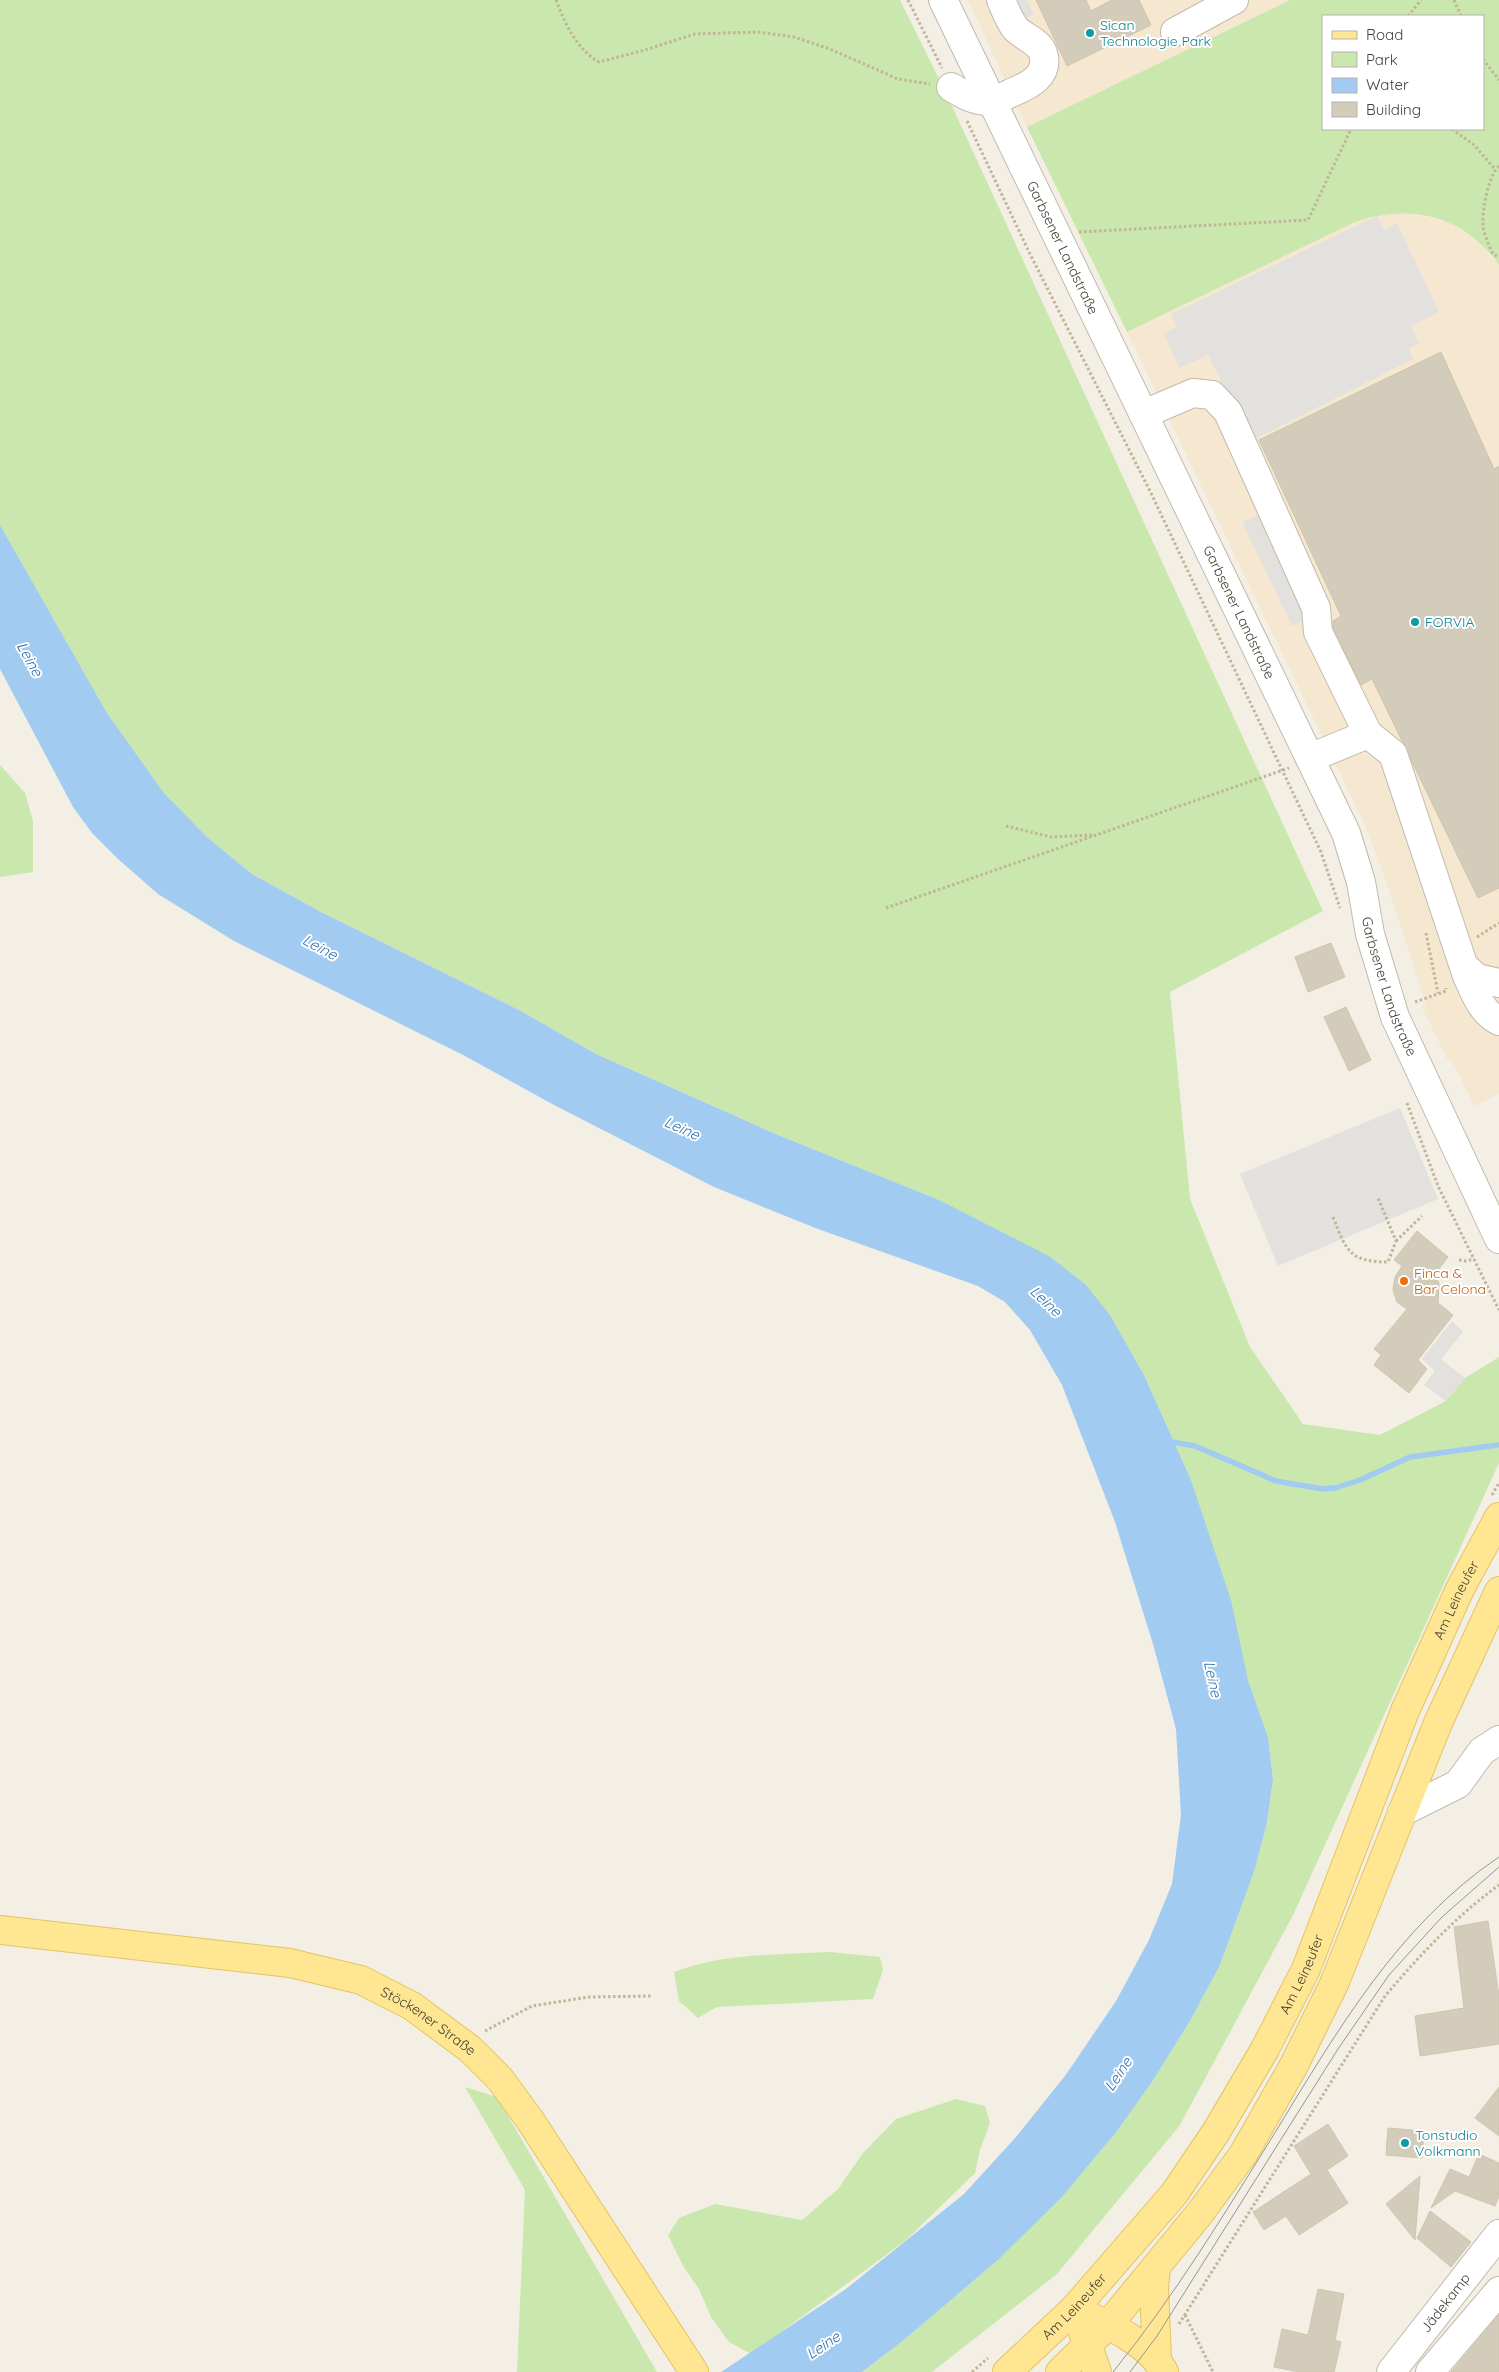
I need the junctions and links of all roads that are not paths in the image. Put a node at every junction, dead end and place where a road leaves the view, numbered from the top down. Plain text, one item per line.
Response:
1 (943, 0) edge
2 (1001, 0) edge
3 (1234, 0) edge
4 (1175, 32) dead end
5 (951, 87) road end
6 (992, 101) junction
7 (1144, 414) junction
8 (1368, 734) junction
9 (1310, 758) junction
10 (1465, 967) junction
11 (1499, 983) edge
12 (1499, 1021) edge
13 (1499, 1239) edge
14 (1494, 1508) edge
15 (1499, 1591) edge
16 (1499, 1740) edge
17 (1402, 1812) junction
18 (0, 1930) edge
19 (1499, 2234) edge
20 (1156, 2267) junction
21 (1499, 2291) edge
22 (1074, 2310) junction
23 (1108, 2325) junction
24 (1088, 2347) junction
25 (688, 2363) edge
26 (999, 2363) edge
27 (1161, 2365) edge
28 (1060, 2372) edge
29 (1097, 2372) edge
30 (1391, 2372) edge
31 (1430, 2372) edge

1 - 6 street, Garbsener Landstraße
2 - 6 street
3 - 4 street
5 - 6 street
6 - 7 street, Garbsener Landstraße
7 - 8 street
7 - 9 street, Garbsener Landstraße
8 - 9 street
8 - 10 street
9 - 13 street, Garbsener Landstraße
10 - 11 street
10 - 12 street
14 - 22 main road, Am Leineufer
15 - 17 main road
16 - 17 street
17 - 20 main road
18 - 25 main road, Stöckener Straße
19 - 30 street, Jädekamp
20 - 23 main road
20 - 27 main road
21 - 31 street
22 - 23 main road
22 - 24 main road
22 - 26 main road, Am Leineufer
23 - 24 main road
23 - 27 main road
24 - 28 main road
24 - 29 main road

